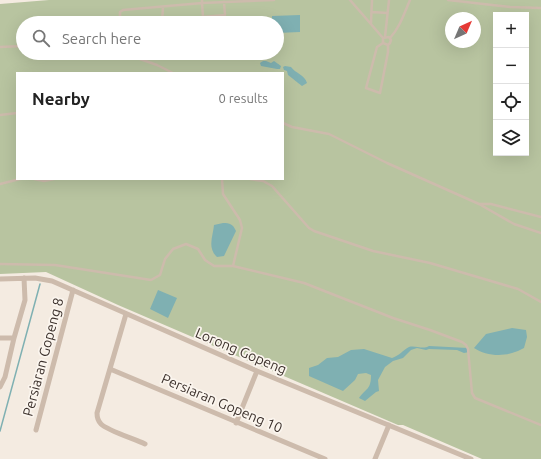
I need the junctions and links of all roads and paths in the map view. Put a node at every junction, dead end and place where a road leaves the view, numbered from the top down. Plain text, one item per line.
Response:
1 (274, 0) edge
2 (350, 0) edge
3 (372, 0) edge
4 (389, 0) edge
5 (410, 0) edge
6 (448, 0) edge
7 (202, 2) edge
8 (224, 2) junction
9 (163, 7) junction
10 (541, 8) edge
11 (372, 12) junction
12 (388, 13) junction
13 (120, 16) edge
14 (162, 16) edge
15 (203, 16) joint
16 (372, 24) junction
17 (384, 38) junction
18 (390, 38) junction
19 (383, 43) junction
20 (388, 45) junction
21 (16, 46) edge
22 (0, 47) edge
23 (143, 60) edge
24 (171, 72) edge
25 (16, 113) edge
26 (0, 115) edge
27 (284, 123) edge
28 (16, 180) edge
29 (39, 180) edge
30 (49, 180) edge
31 (222, 180) edge
32 (255, 180) edge
33 (0, 184) edge
34 (479, 204) junction
35 (541, 217) edge
36 (541, 233) edge
37 (0, 264) edge
38 (232, 266) junction
39 (24, 278) junction
40 (0, 279) edge
41 (73, 290) junction
42 (541, 302) edge
43 (126, 314) junction
44 (0, 338) edge
45 (14, 338) junction
46 (110, 369) junction
47 (257, 371) junction
48 (0, 387) edge
49 (236, 423) junction
50 (389, 425) junction
51 (541, 425) edge
52 (36, 430) dead end
53 (145, 444) dead end
54 (325, 459) edge
55 (375, 459) edge
56 (471, 459) edge

1 - 8 lane
2 - 16 lane
3 - 11 lane
4 - 12 lane
5 - 18 lane
6 - 10 lane
7 - 8 lane
7 - 9 lane
7 - 15 lane
8 - 15 lane
9 - 13 lane
9 - 14 lane
11 - 12 lane
11 - 16 lane
12 - 17 lane
16 - 17 lane
17 - 18 lane
17 - 19 lane
18 - 20 lane
19 - 20 lane
19 - 20 lane
21 - 22 lane
23 - 24 lane
25 - 26 lane
27 - 34 lane
28 - 33 lane
29 - 30 lane
31 - 38 lane
32 - 42 lane
34 - 35 lane
34 - 36 lane
37 - 38 lane
38 - 51 lane
39 - 40 street, Lorong Gopeng
39 - 41 street, Lorong Gopeng
39 - 45 street
41 - 43 street, Lorong Gopeng
41 - 52 street, Persiaran Gopeng 8
43 - 46 street
43 - 47 street, Lorong Gopeng
44 - 45 street
45 - 48 street
46 - 49 street, Persiaran Gopeng 10
46 - 53 street
47 - 49 street
47 - 50 street, Lorong Gopeng
49 - 54 street, Persiaran Gopeng 10
50 - 55 street
50 - 56 street, Lorong Gopeng

